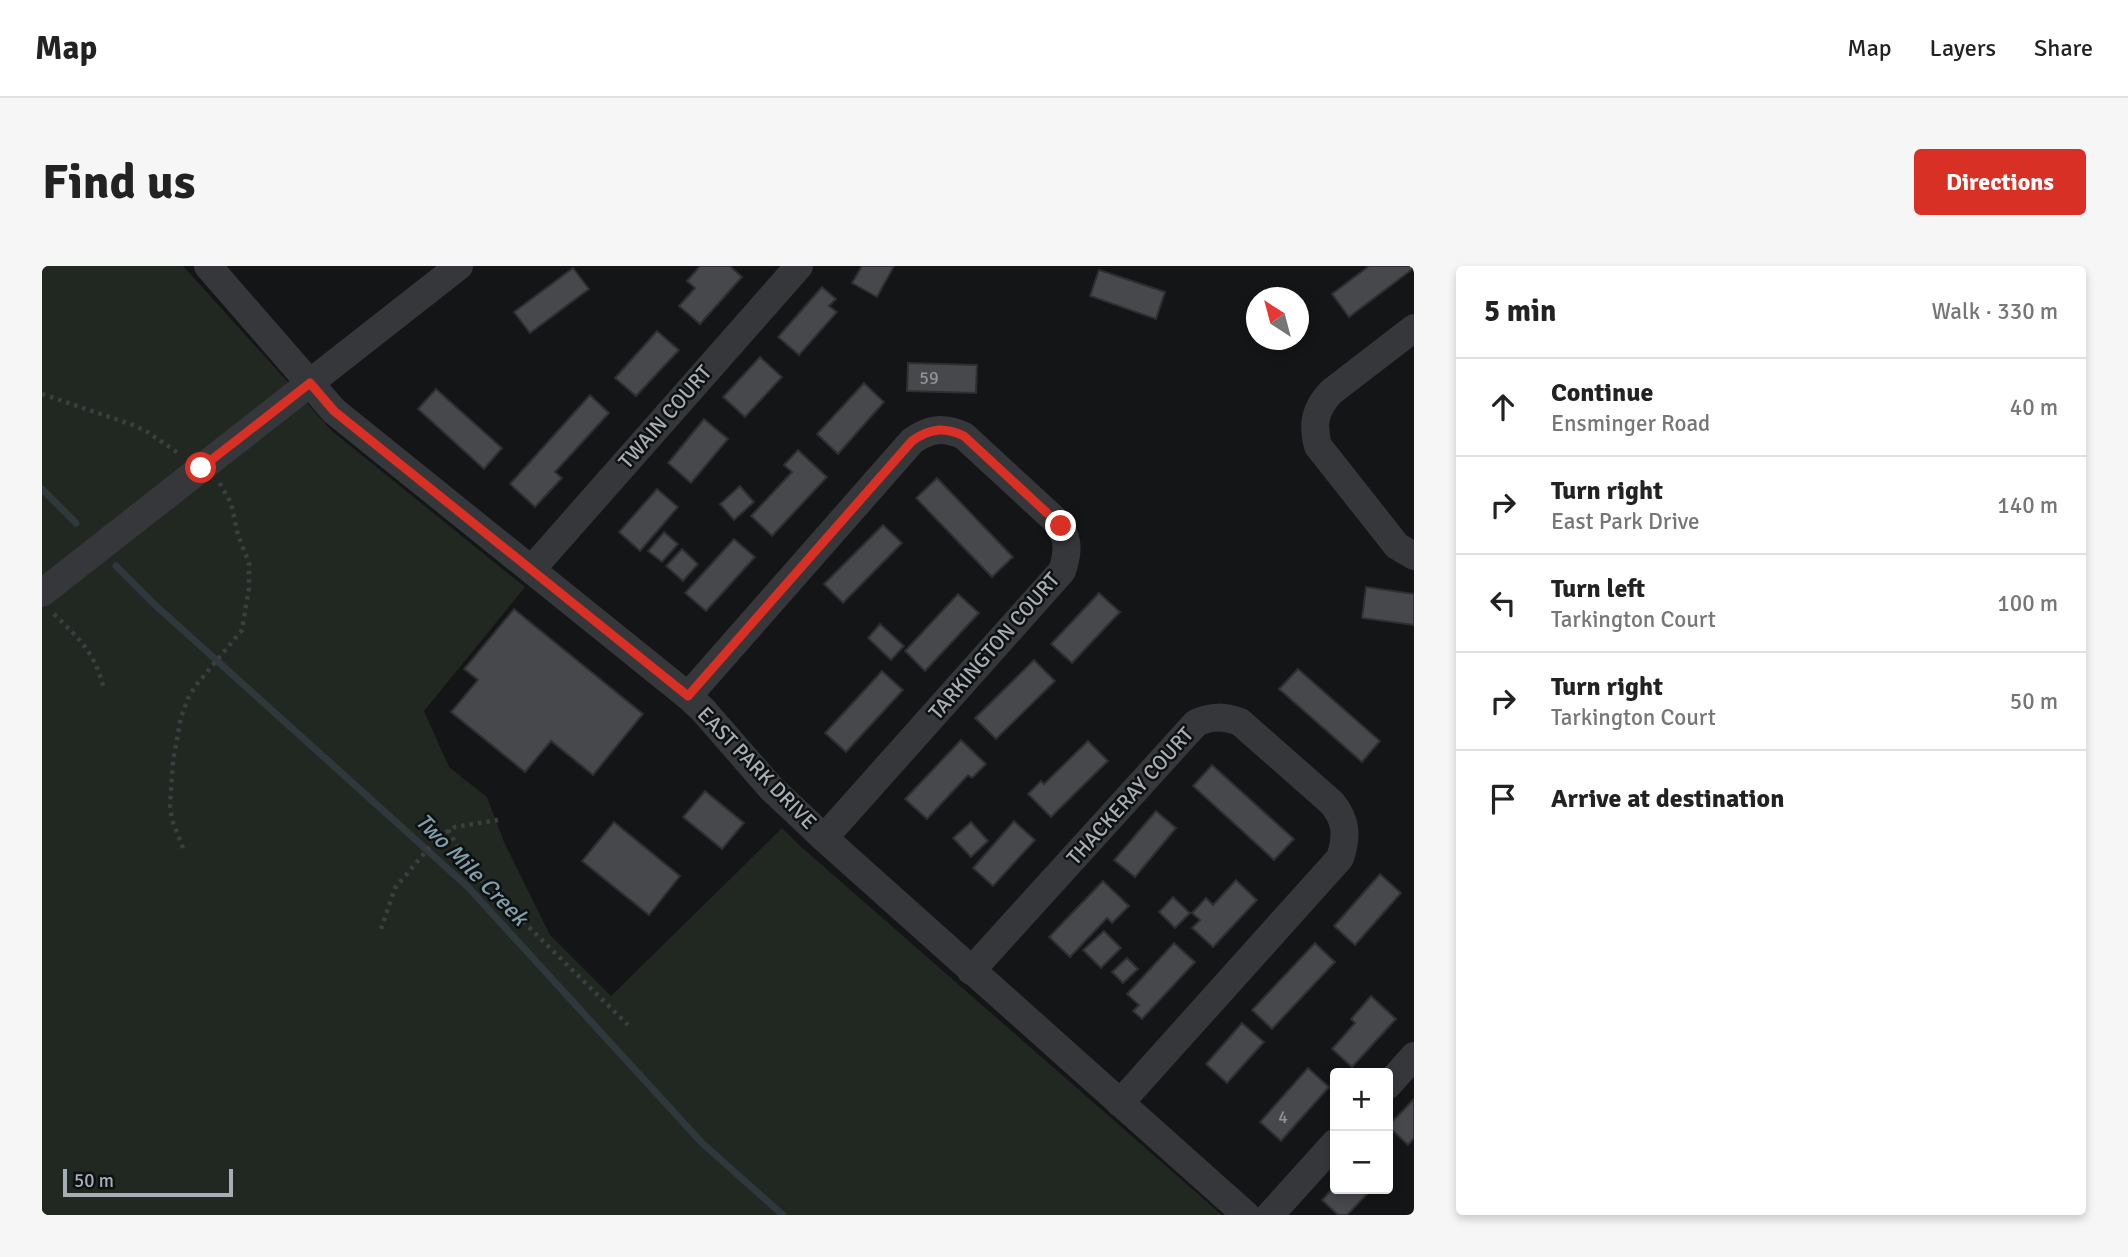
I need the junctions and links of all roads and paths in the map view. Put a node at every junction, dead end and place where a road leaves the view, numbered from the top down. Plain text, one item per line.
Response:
1 (208, 266) edge
2 (458, 266) edge
3 (799, 266) edge
4 (1414, 328) edge
5 (310, 383) junction
6 (42, 394) edge
7 (183, 457) dead end
8 (209, 490) dead end
9 (1414, 556) edge
10 (532, 569) junction
11 (47, 602) edge
12 (104, 689) dead end
13 (688, 696) junction
14 (498, 820) dead end
15 (448, 830) junction
16 (824, 838) junction
17 (183, 848) dead end
18 (381, 929) dead end
19 (971, 971) junction
20 (628, 1025) dead end
21 (1414, 1056) edge
22 (1393, 1079) edge
23 (1120, 1103) junction
24 (1330, 1149) edge
25 (1246, 1215) edge
26 (1270, 1215) edge

1 - 5 street, EAST PARK DRIVE
2 - 5 street
3 - 10 street, TWAIN COURT
4 - 9 street
5 - 10 street, EAST PARK DRIVE
5 - 11 street
6 - 7 path
8 - 17 path
10 - 13 street, EAST PARK DRIVE
11 - 12 path
13 - 16 street, EAST PARK DRIVE
13 - 16 street, TARKINGTON COURT
14 - 15 path
15 - 18 path
15 - 20 path
16 - 19 street, EAST PARK DRIVE
19 - 23 street, EAST PARK DRIVE
19 - 23 street, THACKERAY COURT
21 - 22 street
23 - 25 street, EAST PARK DRIVE
24 - 26 street

